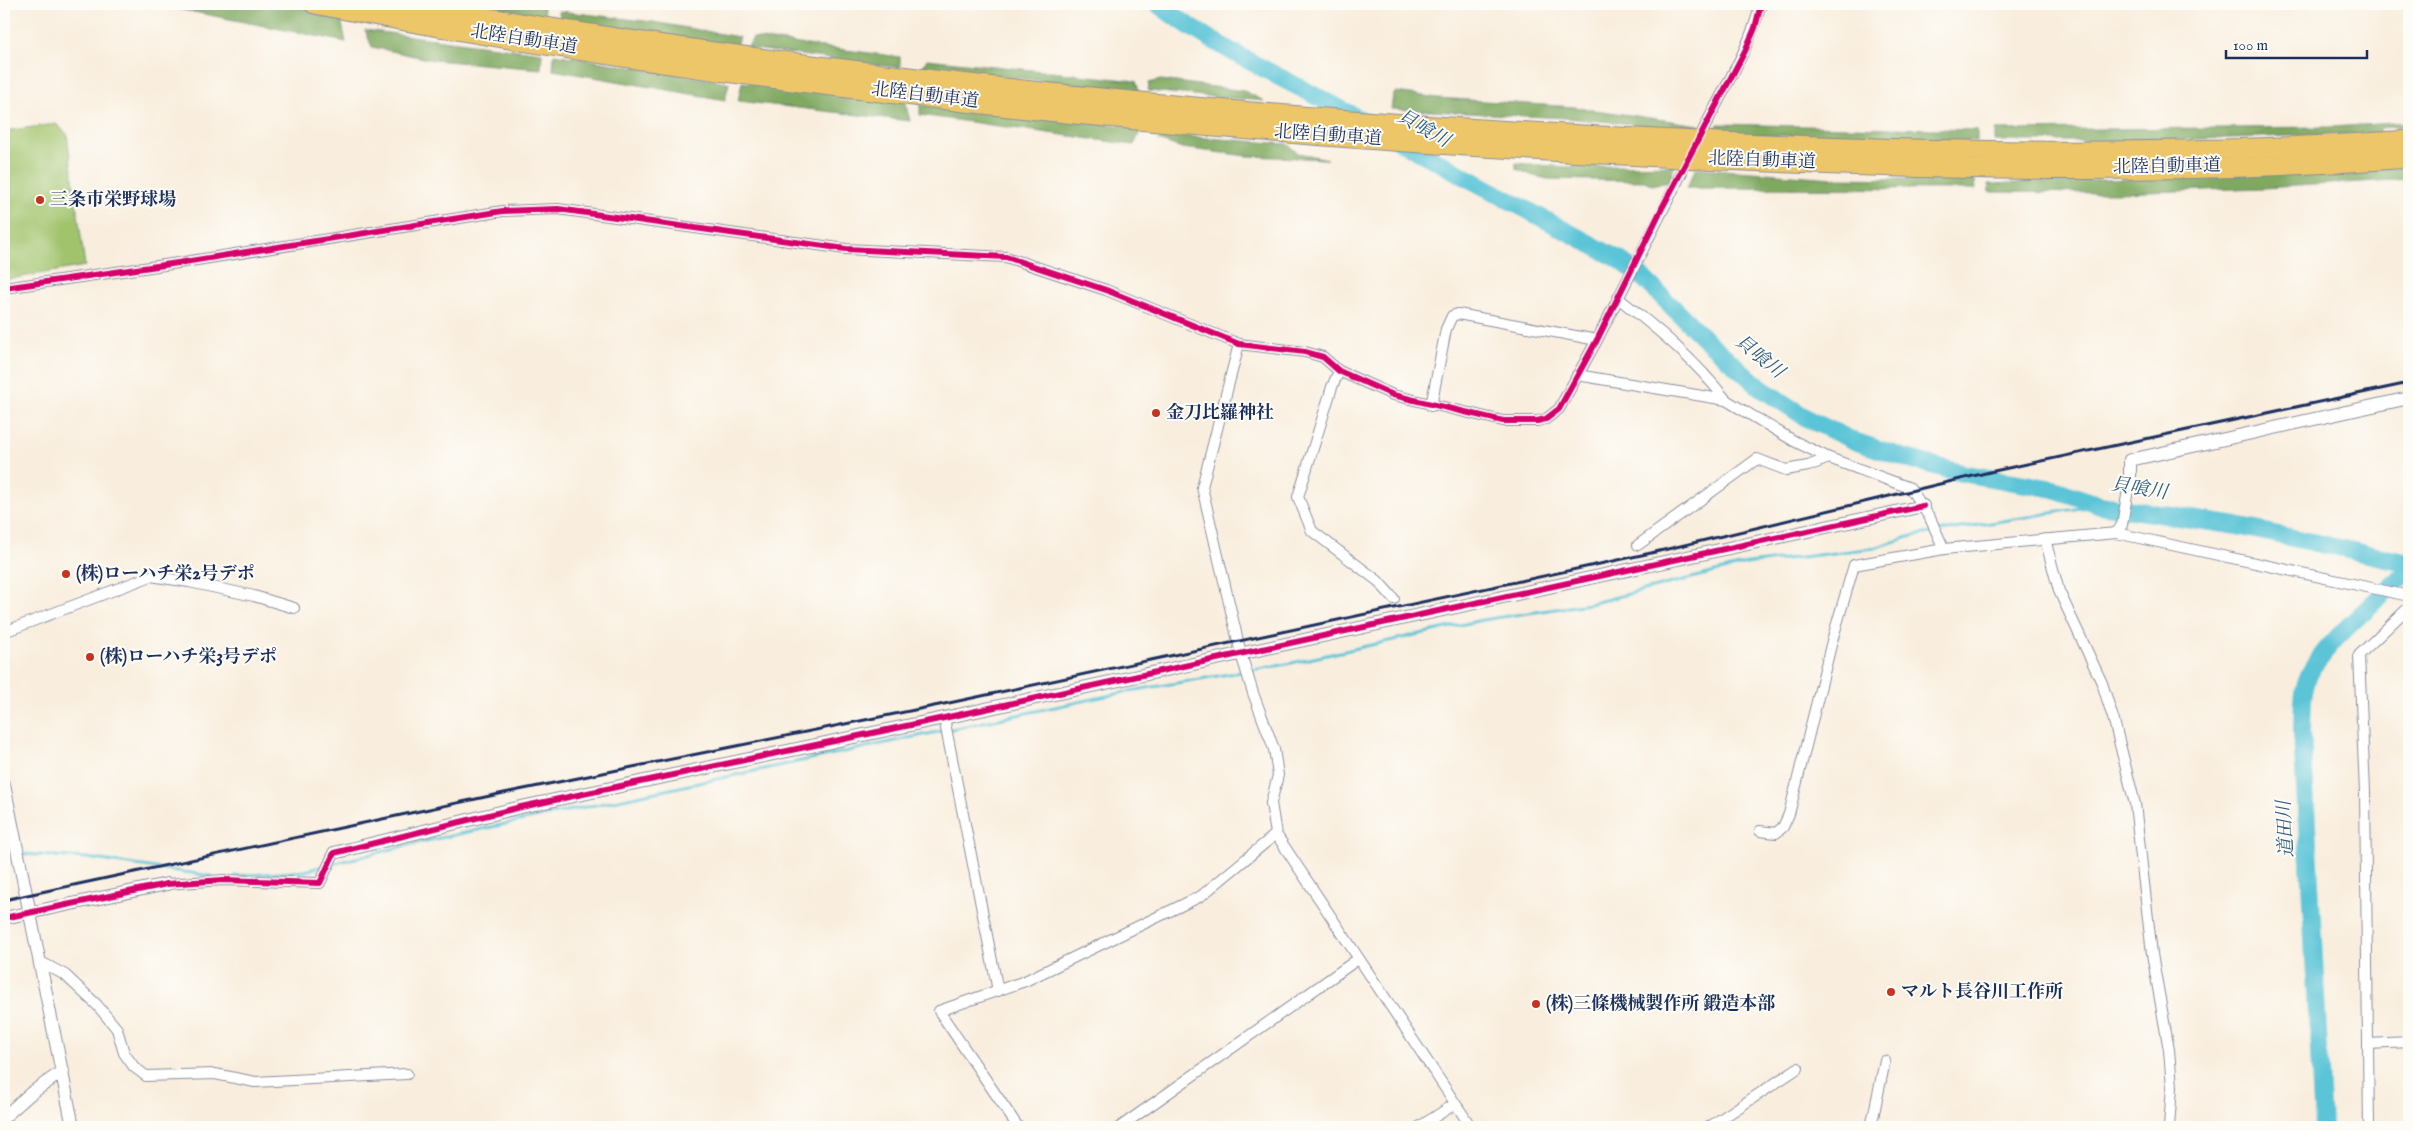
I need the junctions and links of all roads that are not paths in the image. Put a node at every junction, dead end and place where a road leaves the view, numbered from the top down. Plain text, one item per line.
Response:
1 (314, 4) edge
2 (406, 4) edge
3 (1761, 5) edge
4 (1701, 134) dead end
5 (2409, 140) edge
6 (2409, 158) edge
7 (1682, 172) dead end
8 (4, 288) edge
9 (1619, 296) junction
10 (1597, 340) junction
11 (1239, 344) junction
12 (1339, 371) junction
13 (1577, 375) junction
14 (2409, 398) edge
15 (1726, 400) junction
16 (1432, 406) junction
17 (1828, 458) junction
18 (2130, 478) joint
19 (1923, 506) junction
20 (2119, 529) junction
21 (2045, 539) junction
22 (1638, 545) dead end
23 (1943, 545) junction
24 (2409, 596) edge
25 (1394, 599) dead end
26 (2409, 607) edge
27 (294, 608) dead end
28 (4, 632) edge
29 (1241, 654) junction
30 (946, 722) junction
31 (4, 784) edge
32 (1760, 831) dead end
33 (1276, 834) junction
34 (334, 853) joint
35 (168, 884) joint
36 (28, 913) junction
37 (4, 918) edge
38 (1358, 959) junction
39 (39, 961) junction
40 (998, 991) junction
41 (2409, 1042) edge
42 (2368, 1044) junction
43 (1885, 1061) dead end
44 (1798, 1068) dead end
45 (63, 1071) junction
46 (407, 1074) dead end
47 (1455, 1104) junction
48 (4, 1117) edge
49 (74, 1127) edge
50 (1018, 1127) edge
51 (1120, 1127) edge
52 (1420, 1127) edge
53 (1471, 1127) edge
54 (1709, 1127) edge
55 (1871, 1127) edge
56 (2169, 1127) edge
57 (2369, 1127) edge

1 - 6 highway, 北陸自動車道
2 - 5 highway, 北陸自動車道
3 - 4 street
7 - 9 street
8 - 11 street
9 - 10 street
9 - 15 street
10 - 13 street
10 - 16 street
11 - 12 street
11 - 29 street
12 - 16 street
12 - 25 street
13 - 15 street
13 - 16 street
14 - 18 street
15 - 17 street
17 - 19 street
17 - 22 street
18 - 20 street
19 - 23 street
19 - 29 street
20 - 21 street
20 - 24 street
21 - 23 street
21 - 56 street
23 - 32 street
26 - 42 street
27 - 28 street
29 - 30 street
29 - 33 street
30 - 34 street
30 - 40 street
31 - 36 street
33 - 38 street
33 - 40 street
34 - 35 street
35 - 36 street
36 - 37 street
36 - 39 street
38 - 47 street
38 - 51 street
39 - 45 street
39 - 46 street
40 - 50 street
41 - 42 street
42 - 57 street
43 - 55 street
44 - 54 street
45 - 48 street
45 - 49 street
47 - 52 street
47 - 53 street

